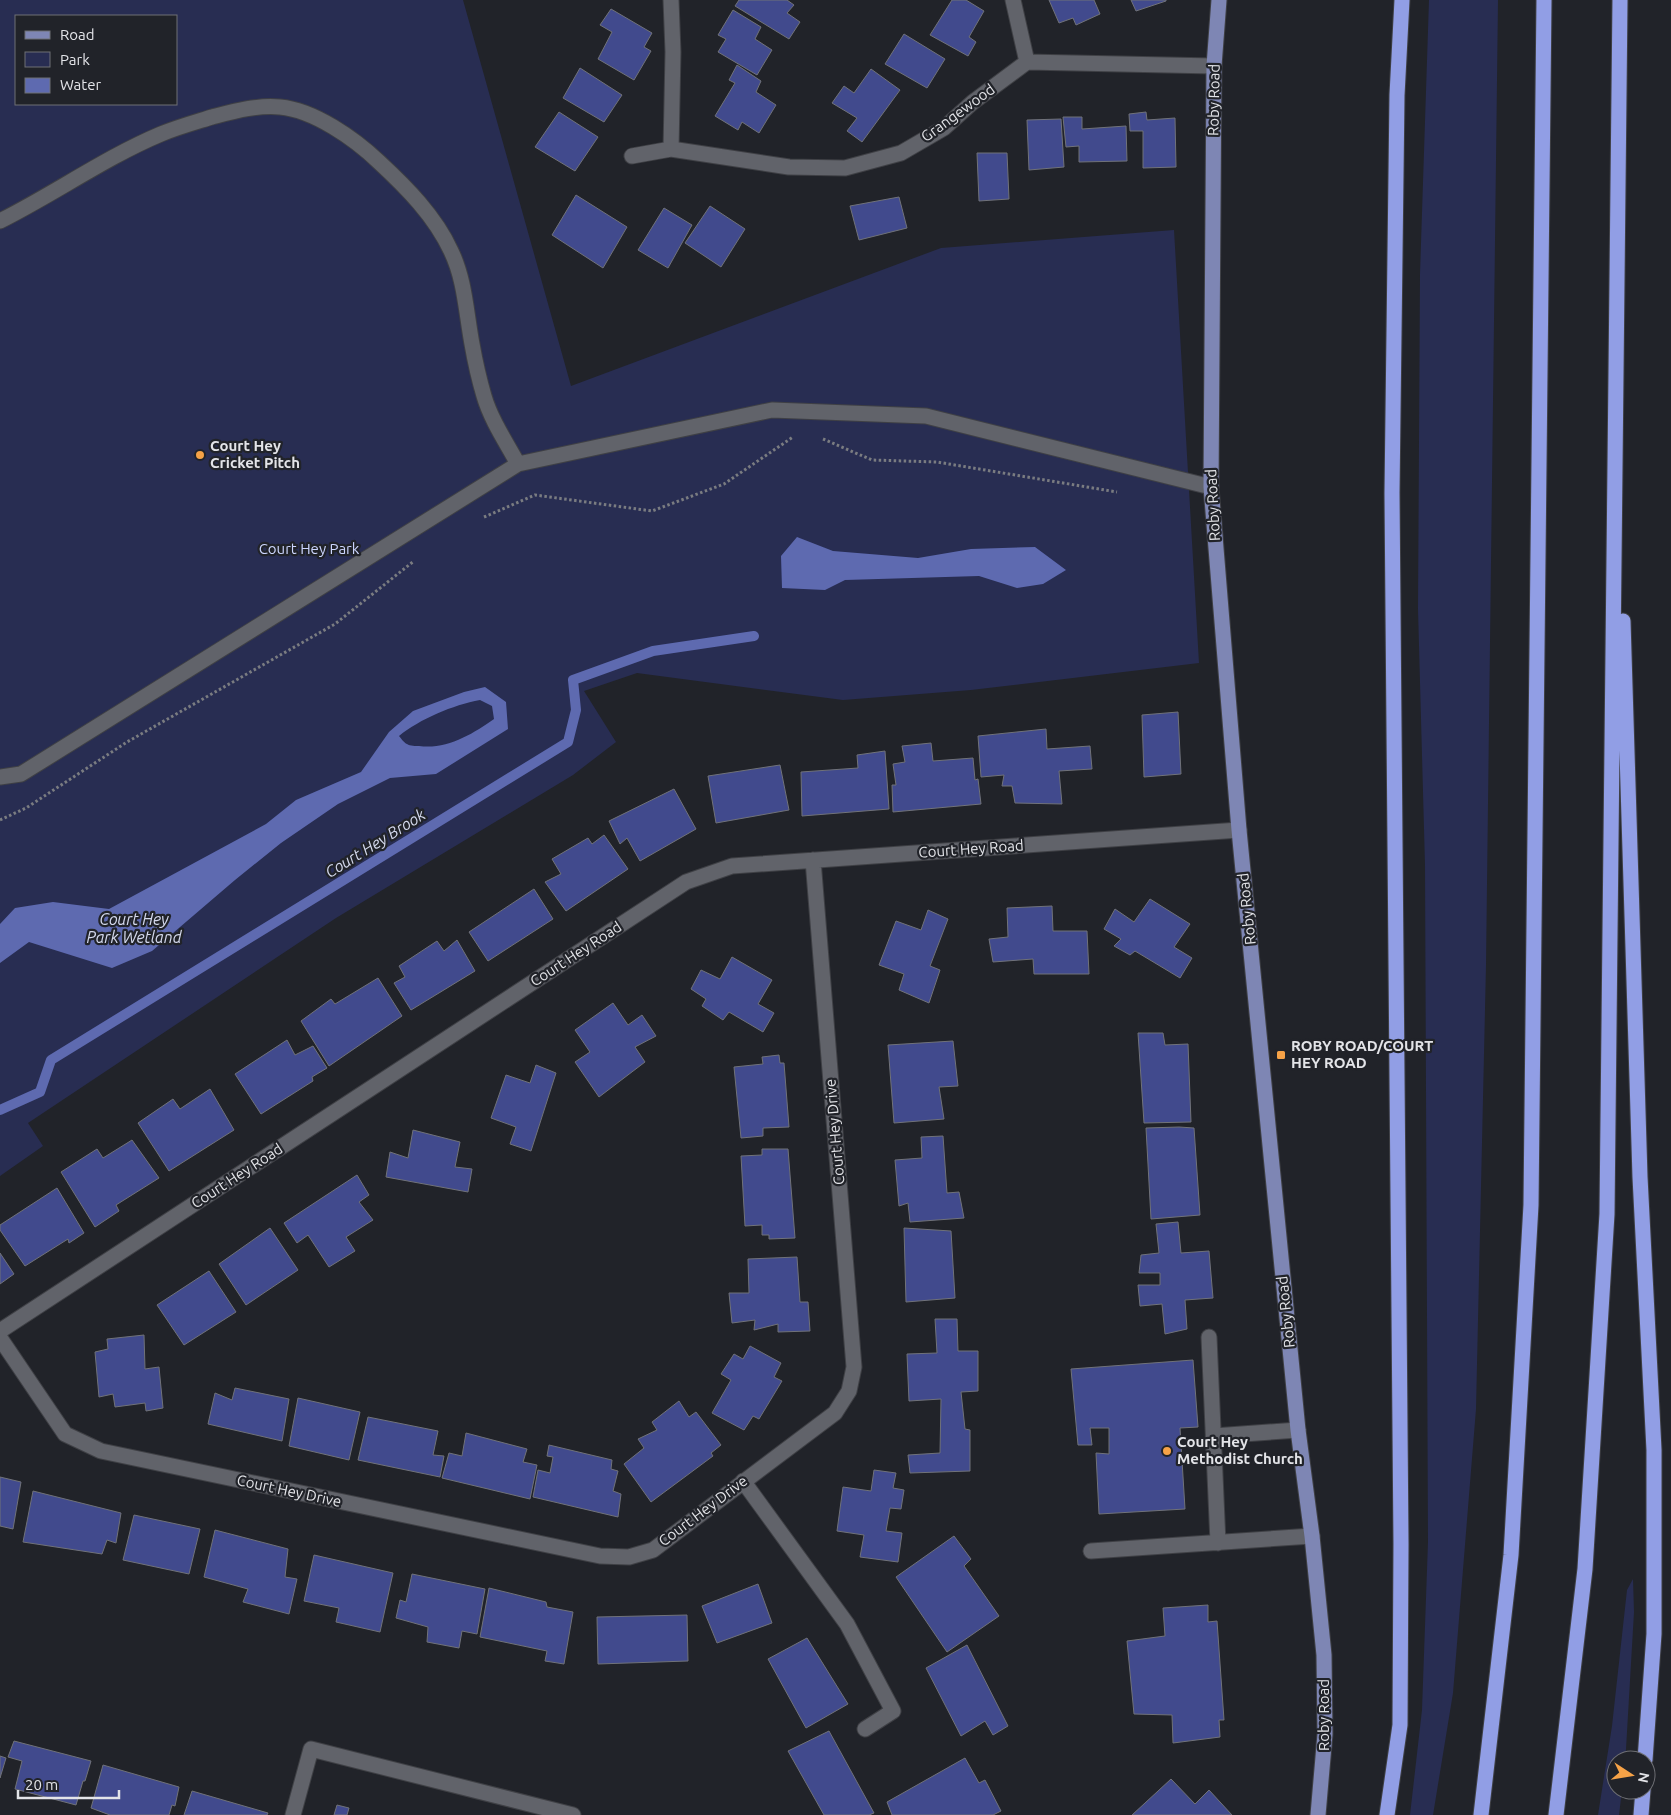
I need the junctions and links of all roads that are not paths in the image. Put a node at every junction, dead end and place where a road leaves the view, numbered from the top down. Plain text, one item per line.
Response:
1 (671, 0) edge
2 (1013, 0) edge
3 (1220, 0) edge
4 (1402, 0) edge
5 (1544, 0) edge
6 (1620, 0) edge
7 (1027, 62) junction
8 (1214, 66) junction
9 (671, 149) junction
10 (632, 156) dead end
11 (0, 222) edge
12 (1616, 378) junction
13 (518, 464) junction
14 (1211, 487) junction
15 (0, 777) edge
16 (1239, 830) junction
17 (814, 860) junction
18 (0, 1331) edge
19 (1209, 1337) dead end
20 (0, 1338) edge
21 (1298, 1430) junction
22 (1214, 1436) junction
23 (743, 1481) junction
24 (1312, 1536) junction
25 (1218, 1543) junction
26 (1090, 1551) dead end
27 (865, 1729) dead end
28 (1646, 1750) edge
29 (1643, 1800) edge
30 (293, 1815) edge
31 (573, 1815) edge
32 (1318, 1815) edge
33 (1387, 1815) edge
34 (1481, 1815) edge
35 (1556, 1815) edge
36 (1642, 1815) edge

1 - 9 street
2 - 7 street
3 - 8 main road, Roby Road
4 - 33 highway
5 - 34 highway
6 - 12 highway
7 - 8 street
7 - 9 street, Grangewood
8 - 14 main road, Roby Road
9 - 10 street, Grangewood
11 - 13 street
12 - 28 highway
12 - 35 highway
13 - 14 street
13 - 15 street
14 - 16 main road, Roby Road
16 - 17 street, Court Hey Road
16 - 21 main road, Roby Road
17 - 18 street, Court Hey Road
17 - 23 street, Court Hey Drive
19 - 22 street
20 - 23 street, Court Hey Drive
21 - 22 street
21 - 24 main road, Roby Road
22 - 25 street
23 - 27 street
24 - 25 street
24 - 32 main road, Roby Road
25 - 26 street
29 - 36 highway
30 - 31 street

